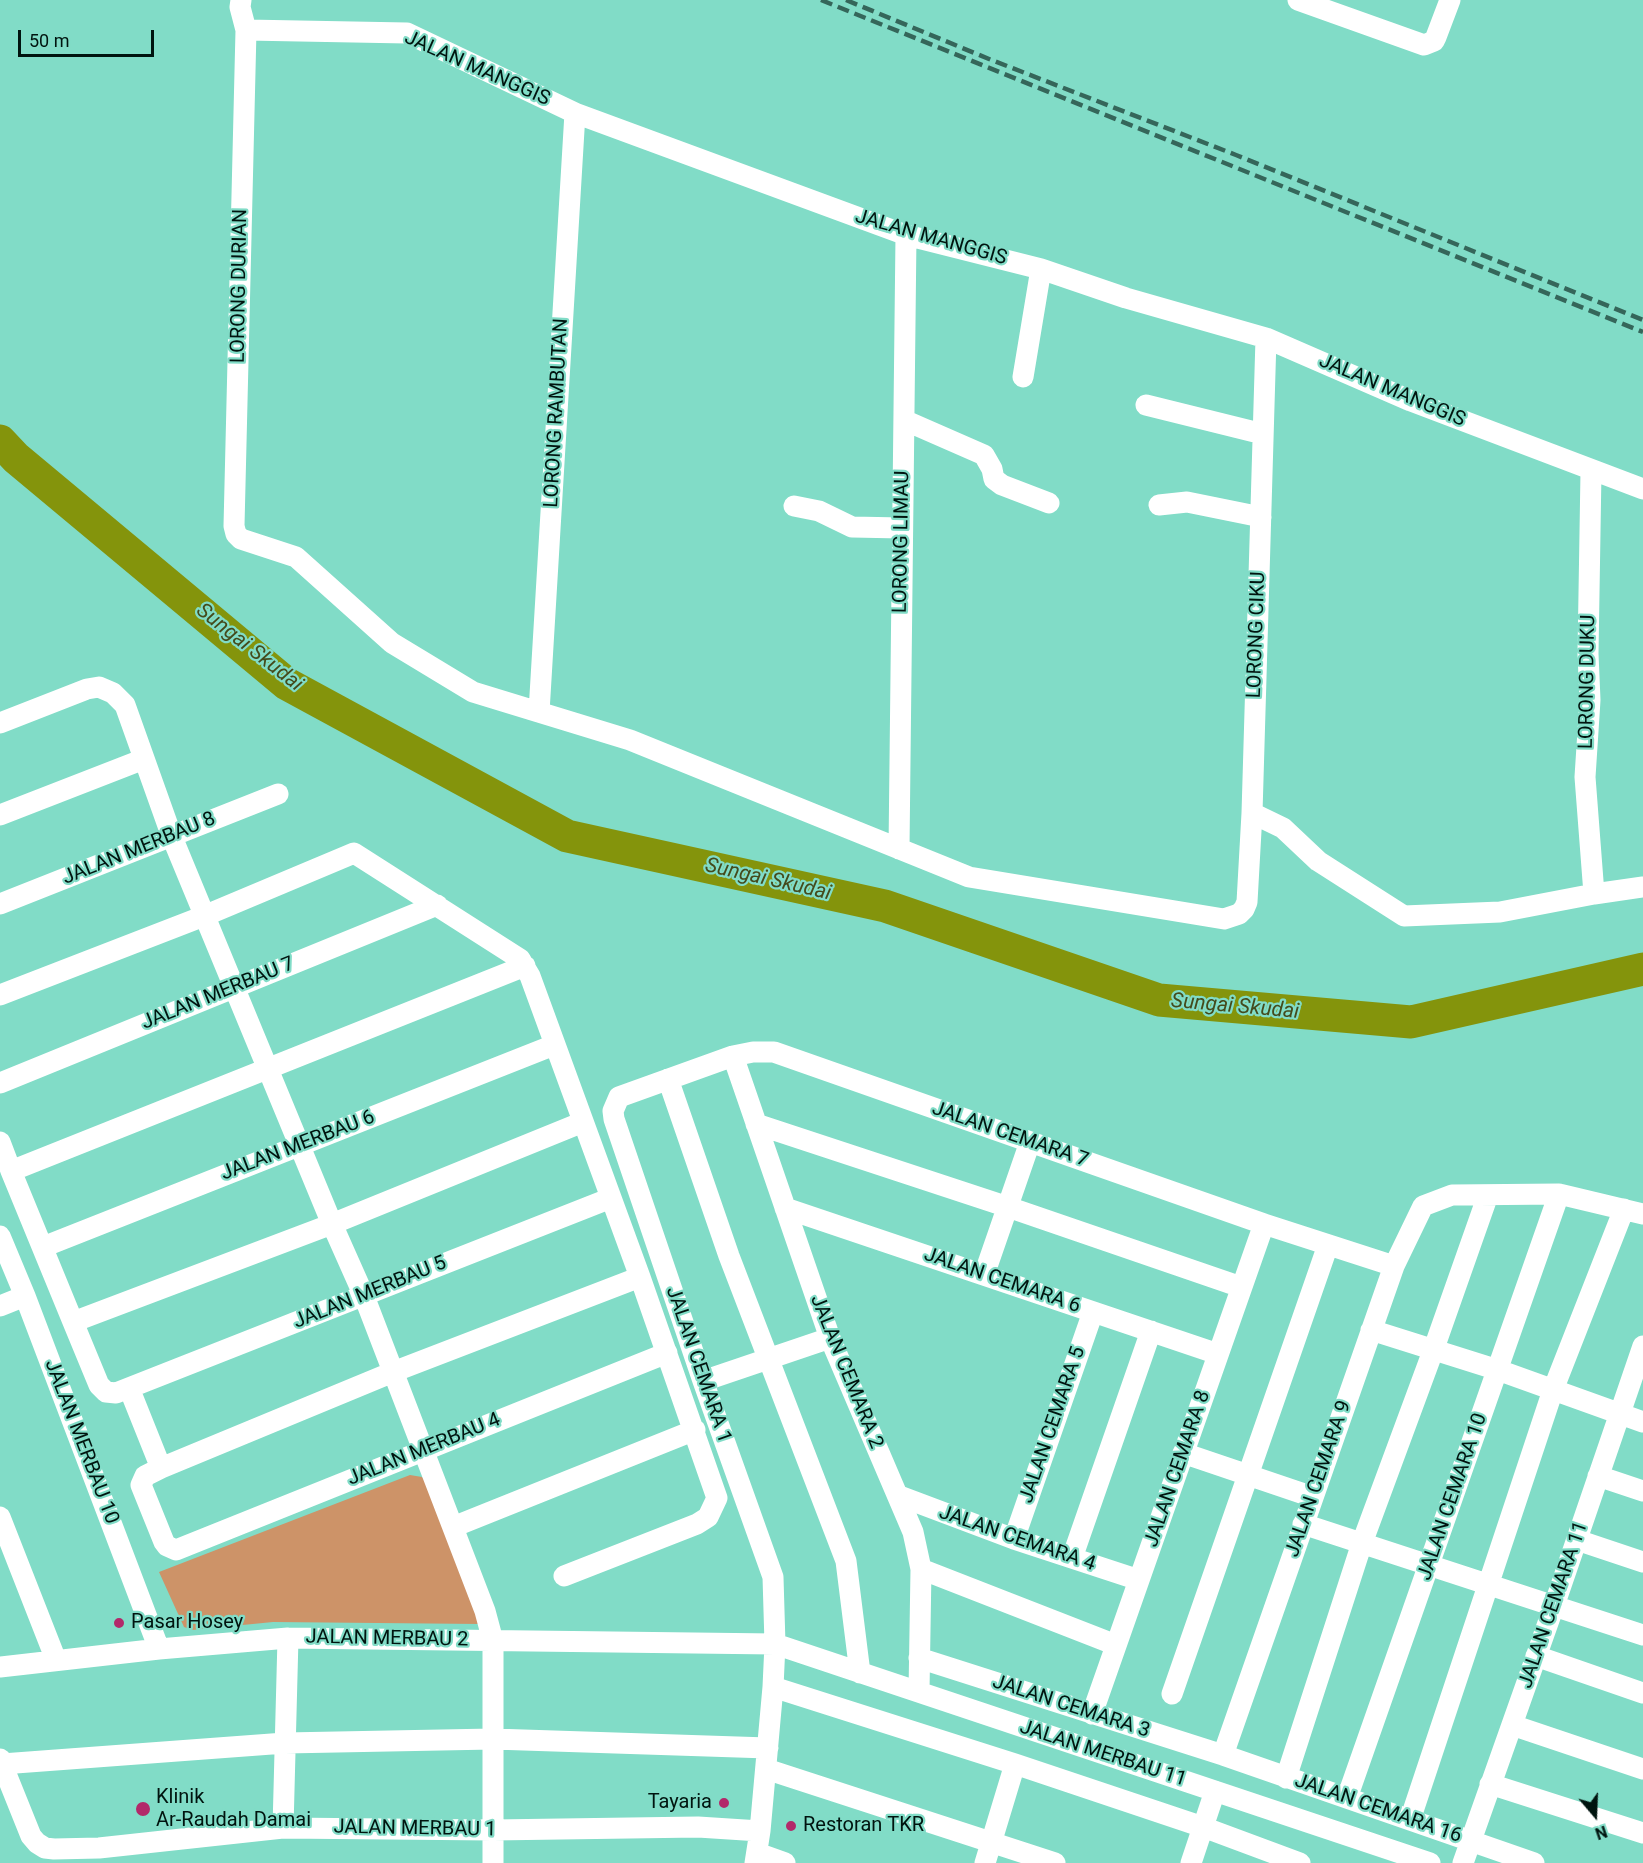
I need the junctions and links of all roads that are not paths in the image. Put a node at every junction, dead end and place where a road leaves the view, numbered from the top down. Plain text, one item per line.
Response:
1 (241, 0) edge
2 (1298, 0) edge
3 (1450, 0) edge
4 (1321, 5) edge
5 (246, 30) junction
6 (574, 113) junction
7 (906, 235) junction
8 (1041, 269) junction
9 (1266, 338) junction
10 (1023, 377) dead end
11 (1146, 405) dead end
12 (904, 420) junction
13 (1263, 434) junction
14 (1591, 471) junction
15 (1643, 489) edge
16 (1049, 502) dead end
17 (1159, 505) dead end
18 (794, 506) dead end
19 (1261, 518) junction
20 (902, 528) junction
21 (538, 712) junction
22 (0, 723) edge
23 (144, 759) junction
24 (278, 794) dead end
25 (1252, 813) junction
26 (0, 815) edge
27 (172, 837) junction
28 (899, 849) junction
29 (1643, 887) edge
30 (1594, 894) junction
31 (0, 904) edge
32 (436, 905) junction
33 (204, 916) junction
34 (525, 966) junction
35 (234, 988) junction
36 (0, 995) edge
37 (554, 1045) junction
38 (733, 1056) junction
39 (268, 1069) junction
40 (668, 1079) junction
41 (0, 1083) edge
42 (626, 1094) joint
43 (583, 1122) junction
44 (756, 1124) junction
45 (0, 1142) edge
46 (1030, 1142) junction
47 (300, 1145) junction
48 (11, 1171) junction
49 (1559, 1194) junction
50 (1488, 1195) junction
51 (611, 1198) junction
52 (1008, 1207) junction
53 (785, 1208) junction
54 (1633, 1211) edge
55 (332, 1224) junction
56 (1264, 1224) junction
57 (0, 1236) edge
58 (1328, 1245) junction
59 (42, 1247) junction
60 (1394, 1266) junction
61 (984, 1275) junction
62 (640, 1277) junction
63 (1241, 1287) junction
64 (25, 1296) junction
65 (363, 1296) junction
66 (0, 1306) edge
67 (1093, 1312) junction
68 (73, 1322) junction
69 (1371, 1330) junction
70 (1151, 1331) junction
71 (830, 1338) junction
72 (1433, 1351) junction
73 (1642, 1352) edge
74 (667, 1353) junction
75 (1218, 1354) junction
76 (768, 1359) junction
77 (1498, 1370) junction
78 (393, 1372) junction
79 (703, 1381) junction
80 (129, 1388) junction
81 (1553, 1390) junction
82 (1619, 1415) junction
83 (1643, 1422) edge
84 (694, 1430) junction
85 (423, 1450) junction
86 (1183, 1453) junction
87 (161, 1468) junction
88 (1248, 1474) junction
89 (1598, 1476) junction
90 (1643, 1491) edge
91 (897, 1495) junction
92 (1313, 1497) junction
93 (0, 1517) edge
94 (1303, 1524) junction
95 (453, 1527) junction
96 (1014, 1539) junction
97 (1577, 1540) junction
98 (1362, 1543) junction
99 (1072, 1558) junction
100 (1643, 1562) edge
101 (1429, 1565) junction
102 (921, 1569) junction
103 (564, 1576) dead end
104 (1139, 1580) junction
105 (1489, 1585) junction
106 (1554, 1606) junction
107 (1643, 1635) edge
108 (288, 1638) junction
109 (493, 1641) junction
110 (775, 1644) junction
111 (1116, 1645) junction
112 (159, 1648) junction
113 (1536, 1656) junction
114 (919, 1658) junction
115 (56, 1660) junction
116 (0, 1667) edge
117 (860, 1673) junction
118 (773, 1687) junction
119 (919, 1692) junction
120 (1643, 1693) edge
121 (1172, 1694) dead end
122 (1092, 1714) junction
123 (1512, 1725) junction
124 (493, 1739) junction
125 (285, 1743) junction
126 (768, 1748) junction
127 (1223, 1755) junction
128 (1, 1761) edge
129 (1015, 1764) junction
130 (766, 1769) junction
131 (1643, 1769) edge
132 (1286, 1778) junction
133 (1490, 1784) junction
134 (1215, 1791) junction
135 (1347, 1798) junction
136 (1410, 1820) junction
137 (1203, 1827) junction
138 (283, 1828) junction
139 (493, 1830) junction
140 (760, 1831) junction
141 (1643, 1833) edge
142 (1470, 1841) junction
143 (990, 1842) junction
144 (99, 1848) junction
145 (756, 1858) edge
146 (1288, 1861) edge
147 (1416, 1861) edge
148 (83, 1863) edge
149 (493, 1863) edge
150 (785, 1863) edge
151 (985, 1863) edge
152 (1055, 1863) edge
153 (1191, 1863) edge
154 (1463, 1863) edge
155 (1534, 1863) edge

1 - 5 street
2 - 4 street
3 - 4 street
5 - 6 street, JALAN MANGGIS
5 - 21 street, LORONG DURIAN
6 - 7 street, JALAN MANGGIS
6 - 21 street, LORONG RAMBUTAN
7 - 8 street, JALAN MANGGIS
7 - 12 street, LORONG LIMAU
8 - 9 street, JALAN MANGGIS
8 - 10 street
9 - 13 street, LORONG CIKU
9 - 14 street, JALAN MANGGIS
11 - 13 street
12 - 16 street
12 - 20 street, LORONG LIMAU
13 - 19 street, LORONG CIKU
14 - 15 street, JALAN MANGGIS
14 - 30 street, LORONG DUKU
17 - 19 street
18 - 20 street
19 - 25 street, LORONG CIKU
20 - 28 street, LORONG LIMAU
21 - 28 street
22 - 23 street
23 - 26 street
23 - 27 street
24 - 27 street, JALAN MERBAU 8
25 - 28 street, LORONG CIKU
25 - 30 street
27 - 31 street, JALAN MERBAU 8
27 - 33 street
29 - 30 street
32 - 33 street
32 - 34 street
32 - 35 street, JALAN MERBAU 7
33 - 35 street
33 - 36 street
34 - 37 street
34 - 39 street
35 - 39 street
35 - 41 street, JALAN MERBAU 7
37 - 43 street
37 - 47 street, JALAN MERBAU 6
38 - 40 street, JALAN CEMARA 7
38 - 44 street, JALAN CEMARA 2
38 - 46 street, JALAN CEMARA 7
39 - 47 street
39 - 48 street
40 - 42 street, JALAN CEMARA 7
40 - 76 street
42 - 79 street, JALAN CEMARA 1
43 - 51 street
43 - 55 street
44 - 52 street
44 - 53 street, JALAN CEMARA 2
45 - 48 street
46 - 52 street
46 - 56 street, JALAN CEMARA 7
47 - 55 street
47 - 59 street, JALAN MERBAU 6
48 - 59 street
49 - 50 street
49 - 54 street
49 - 77 street, JALAN CEMARA 10
50 - 60 street, JALAN CEMARA 9
50 - 72 street
51 - 62 street
51 - 65 street, JALAN MERBAU 5
52 - 61 street
52 - 63 street
53 - 61 street, JALAN CEMARA 6
53 - 71 street, JALAN CEMARA 2
54 - 81 street
55 - 65 street
55 - 68 street
56 - 58 street, JALAN CEMARA 7
56 - 63 street, JALAN CEMARA 8
57 - 64 street, JALAN MERBAU 10
58 - 60 street, JALAN CEMARA 7
58 - 88 street
59 - 68 street
60 - 69 street, JALAN CEMARA 9
61 - 67 street, JALAN CEMARA 6
62 - 74 street
62 - 78 street
63 - 75 street, JALAN CEMARA 8
64 - 66 street
64 - 112 street, JALAN MERBAU 10
65 - 78 street
65 - 80 street, JALAN MERBAU 5
67 - 70 street, JALAN CEMARA 6
67 - 96 street, JALAN CEMARA 5
68 - 80 street
69 - 72 street
69 - 92 street, JALAN CEMARA 9
70 - 75 street, JALAN CEMARA 6
70 - 99 street
71 - 76 street
71 - 91 street, JALAN CEMARA 2
72 - 77 street
72 - 98 street
73 - 82 street, JALAN CEMARA 11
74 - 84 street
74 - 85 street, JALAN MERBAU 4
75 - 86 street, JALAN CEMARA 8
76 - 79 street
76 - 117 street
77 - 81 street
77 - 101 street, JALAN CEMARA 10
78 - 85 street
78 - 87 street
79 - 110 street, JALAN CEMARA 1
80 - 87 street
81 - 82 street
81 - 105 street
82 - 83 street
82 - 89 street, JALAN CEMARA 11
84 - 95 street
84 - 103 street
85 - 87 street, JALAN MERBAU 4
85 - 95 street
86 - 88 street
86 - 104 street, JALAN CEMARA 8
88 - 92 street
88 - 121 street
89 - 90 street
89 - 97 street, JALAN CEMARA 11
91 - 96 street, JALAN CEMARA 4
91 - 102 street, JALAN CEMARA 2
92 - 94 street, JALAN CEMARA 9
93 - 115 street
94 - 98 street
94 - 127 street, JALAN CEMARA 9
95 - 109 street
96 - 99 street, JALAN CEMARA 4
97 - 100 street
97 - 106 street, JALAN CEMARA 11
98 - 101 street
98 - 132 street
99 - 104 street, JALAN CEMARA 4
101 - 105 street
101 - 135 street, JALAN CEMARA 10
102 - 111 street
102 - 114 street, JALAN CEMARA 2
104 - 111 street, JALAN CEMARA 8
105 - 106 street
105 - 136 street
106 - 107 street
106 - 113 street, JALAN CEMARA 11
108 - 109 street, JALAN MERBAU 2
108 - 112 street, JALAN MERBAU 2
108 - 125 street
109 - 110 street, JALAN MERBAU 2
109 - 124 street
110 - 117 street, JALAN MERBAU 11
110 - 118 street, JALAN CEMARA 1
111 - 122 street, JALAN CEMARA 8
112 - 115 street, JALAN MERBAU 2
113 - 120 street
113 - 123 street, JALAN CEMARA 11
114 - 119 street, JALAN CEMARA 2
114 - 122 street, JALAN CEMARA 3
115 - 116 street, JALAN MERBAU 2
117 - 119 street, JALAN MERBAU 11
118 - 126 street, JALAN CEMARA 1
118 - 129 street
119 - 134 street, JALAN MERBAU 11
122 - 127 street, JALAN CEMARA 3
123 - 131 street
123 - 133 street, JALAN CEMARA 11
124 - 125 street
124 - 126 street
124 - 139 street
125 - 128 street
125 - 138 street
126 - 130 street, JALAN CEMARA 1
127 - 132 street, JALAN CEMARA 16
128 - 144 street, JALAN MERBAU 1
129 - 137 street
129 - 143 street
130 - 140 street, JALAN CEMARA 1
130 - 143 street
132 - 135 street, JALAN CEMARA 16
133 - 141 street
133 - 142 street, JALAN CEMARA 11
134 - 137 street
134 - 147 street, JALAN MERBAU 11
135 - 136 street, JALAN CEMARA 16
136 - 142 street, JALAN CEMARA 16
137 - 146 street
137 - 153 street
138 - 139 street, JALAN MERBAU 1
138 - 144 street, JALAN MERBAU 1
139 - 140 street, JALAN MERBAU 1
139 - 149 street
140 - 145 street, JALAN CEMARA 1
142 - 154 street, JALAN CEMARA 11
142 - 155 street, JALAN CEMARA 16
143 - 151 street
143 - 152 street
144 - 148 street
145 - 150 street

